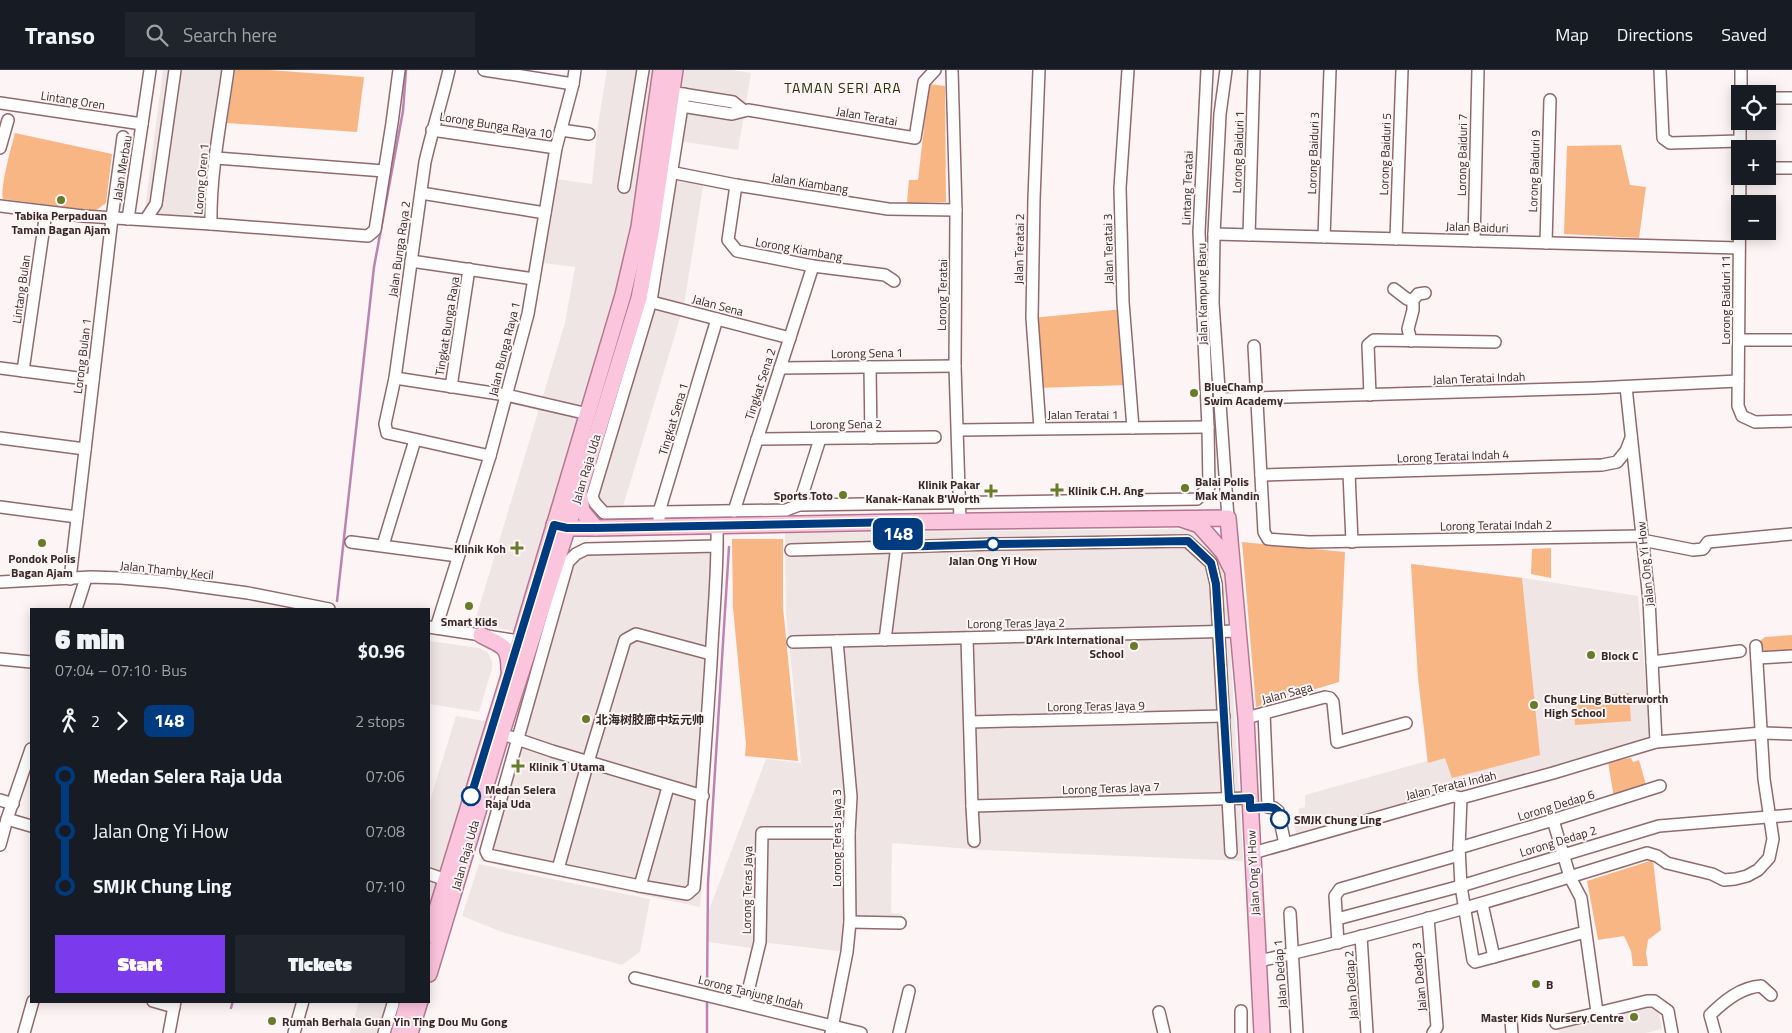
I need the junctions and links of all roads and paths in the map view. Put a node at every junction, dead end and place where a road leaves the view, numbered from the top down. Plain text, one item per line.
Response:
1 (150, 70) edge
2 (175, 70) edge
3 (228, 70) edge
4 (399, 70) edge
5 (449, 70) edge
6 (484, 70) edge
7 (575, 70) edge
8 (643, 70) edge
9 (661, 70) edge
10 (674, 70) edge
11 (935, 70) edge
12 (952, 70) edge
13 (1039, 70) edge
14 (1128, 70) edge
15 (1207, 70) edge
16 (1226, 70) edge
17 (1254, 70) edge
18 (1330, 70) edge
19 (1402, 70) edge
20 (1478, 70) edge
21 (1660, 70) edge
22 (1741, 70) edge
23 (573, 84) junction
24 (1741, 85) edge
25 (1776, 98) edge
26 (1792, 98) edge
27 (677, 99) junction
28 (1550, 100) dead end
29 (0, 103) edge
30 (8, 120) dead end
31 (142, 124) junction
32 (432, 130) junction
33 (561, 130) junction
34 (589, 134) dead end
35 (123, 137) dead end
36 (1731, 145) edge
37 (0, 148) edge
38 (556, 148) junction
39 (216, 158) junction
40 (1776, 168) edge
41 (1792, 168) edge
42 (384, 171) junction
43 (666, 171) junction
44 (736, 185) junction
45 (1740, 185) edge
46 (624, 187) dead end
47 (421, 193) junction
48 (0, 206) edge
49 (956, 210) junction
50 (46, 212) junction
51 (545, 213) junction
52 (112, 218) junction
53 (128, 218) junction
54 (146, 219) junction
55 (210, 224) junction
56 (645, 232) junction
57 (1214, 234) junction
58 (1250, 235) junction
59 (1324, 237) junction
60 (1396, 239) junction
61 (1474, 241) junction
62 (1546, 243) junction
63 (1740, 248) junction
64 (411, 261) junction
65 (813, 266) junction
66 (469, 269) junction
67 (534, 279) junction
68 (894, 281) dead end
69 (1394, 289) dead end
70 (1425, 293) dead end
71 (645, 300) junction
72 (1413, 300) junction
73 (717, 319) junction
74 (1408, 329) junction
75 (790, 338) junction
76 (1739, 340) junction
77 (1792, 340) edge
78 (1397, 341) junction
79 (1411, 341) junction
80 (1494, 342) dead end
81 (1254, 346) dead end
82 (955, 366) junction
83 (870, 367) junction
84 (0, 368) edge
85 (780, 368) junction
86 (23, 371) junction
87 (395, 378) junction
88 (93, 380) junction
89 (1738, 381) junction
90 (451, 387) junction
91 (1626, 387) junction
92 (506, 395) junction
93 (1370, 395) junction
94 (1256, 398) junction
95 (1220, 399) junction
96 (588, 414) junction
97 (1792, 421) edge
98 (1208, 427) junction
99 (1040, 428) junction
100 (1133, 428) junction
101 (958, 430) junction
102 (935, 437) dead end
103 (0, 438) edge
104 (871, 438) junction
105 (1631, 438) junction
106 (757, 439) junction
107 (820, 439) junction
108 (415, 440) junction
109 (85, 449) junction
110 (490, 456) junction
111 (1349, 473) junction
112 (1261, 475) junction
113 (586, 495) junction
114 (959, 502) junction
115 (798, 505) junction
116 (0, 507) edge
117 (734, 511) junction
118 (77, 517) junction
119 (786, 517) junction
120 (1228, 518) junction
121 (659, 519) junction
122 (1181, 519) junction
123 (960, 521) junction
124 (900, 522) junction
125 (561, 526) junction
126 (717, 526) junction
127 (596, 528) junction
128 (1792, 534) edge
129 (1642, 538) junction
130 (351, 542) dead end
131 (1352, 542) junction
132 (383, 545) junction
133 (717, 546) junction
134 (896, 547) junction
135 (791, 550) dead end
136 (458, 556) junction
137 (558, 556) junction
138 (1234, 571) junction
139 (86, 578) junction
140 (70, 579) junction
141 (0, 582) edge
142 (281, 604) edge
143 (76, 608) edge
144 (320, 608) edge
145 (432, 628) edge
146 (1239, 631) junction
147 (1220, 632) junction
148 (481, 635) junction
149 (967, 638) junction
150 (885, 640) junction
151 (525, 641) junction
152 (837, 641) junction
153 (793, 642) dead end
154 (1756, 646) dead end
155 (1740, 652) dead end
156 (711, 654) junction
157 (1792, 656) edge
158 (0, 658) edge
159 (1757, 658) junction
160 (30, 661) edge
161 (1652, 662) junction
162 (509, 674) junction
163 (1264, 713) junction
164 (1224, 716) junction
165 (1246, 718) junction
166 (970, 722) junction
167 (1406, 723) dead end
168 (497, 730) junction
169 (1762, 733) junction
170 (1792, 734) edge
171 (517, 740) junction
172 (1656, 742) junction
173 (29, 761) edge
174 (588, 762) junction
175 (1660, 786) dead end
176 (668, 787) junction
177 (703, 796) junction
178 (1461, 798) junction
179 (1229, 799) junction
180 (0, 800) edge
181 (1250, 803) junction
182 (13, 804) junction
183 (972, 806) junction
184 (1268, 807) junction
185 (1770, 816) junction
186 (1792, 816) edge
187 (7, 819) junction
188 (1553, 820) junction
189 (30, 826) edge
190 (849, 833) junction
191 (974, 841) dead end
192 (1285, 844) junction
193 (0, 845) edge
194 (1459, 851) junction
195 (1231, 852) dead end
196 (1253, 853) junction
197 (1562, 854) junction
198 (558, 869) junction
199 (430, 874) edge
200 (1570, 877) junction
201 (446, 880) junction
202 (640, 886) junction
203 (1461, 886) junction
204 (1482, 904) junction
205 (1465, 908) junction
206 (1290, 913) dead end
207 (1428, 918) junction
208 (1337, 919) junction
209 (850, 922) junction
210 (900, 923) dead end
211 (430, 932) edge
212 (1585, 932) junction
213 (1361, 936) junction
214 (1338, 943) junction
215 (1293, 954) junction
216 (1494, 957) junction
217 (1259, 961) junction
218 (430, 970) edge
219 (635, 978) dead end
220 (909, 991) dead end
221 (1771, 995) dead end
222 (32, 1003) edge
223 (302, 1003) edge
224 (407, 1003) edge
225 (419, 1003) edge
226 (174, 1004) edge
227 (392, 1004) dead end
228 (745, 1004) junction
229 (1241, 1010) dead end
230 (1159, 1012) dead end
231 (1597, 1012) junction
232 (1556, 1023) dead end
233 (832, 1029) edge
234 (1439, 1031) edge
235 (24, 1033) edge
236 (169, 1033) edge
237 (294, 1033) edge
238 (384, 1033) edge
239 (399, 1033) edge
240 (410, 1033) edge
241 (861, 1033) edge
242 (899, 1033) edge
243 (1164, 1033) edge
244 (1241, 1033) edge
245 (1262, 1033) edge
246 (1297, 1033) edge
247 (1367, 1033) edge
248 (1672, 1033) edge
249 (1715, 1033) edge

1 - 31 street, Jalan Merbau
2 - 54 street
3 - 39 street, Lorong Oren 1
4 - 42 street
5 - 32 street, Jalan Bunga Raya 2
6 - 23 street
7 - 23 street, Jalan Bunga Raya 1
8 - 46 street
9 - 56 main road, Jalan Raja Uda
10 - 27 main road, Jalan Raja Uda
11 - 27 street, Jalan Teratai
12 - 49 street, Lorong Teratai
13 - 99 street, Jalan Teratai 2
14 - 100 street, Jalan Teratai 3
15 - 98 street, Lintang Teratai
16 - 57 street, Jalan Kampung Baru
17 - 58 street, Lorong Baiduri 1
18 - 59 street, Lorong Baiduri 3
19 - 60 street, Lorong Baiduri 5
20 - 61 street, Lorong Baiduri 7
21 - 36 street
22 - 24 street
23 - 33 street, Jalan Bunga Raya 1
25 - 26 street
27 - 43 main road, Jalan Raja Uda
28 - 62 street, Lorong Baiduri 9
29 - 31 street, Lintang Oren
30 - 37 street
31 - 53 street, Jalan Merbau
32 - 38 street, Lorong Bunga Raya 10
32 - 47 street, Jalan Bunga Raya 2
33 - 34 street
33 - 38 street, Jalan Bunga Raya 1
35 - 52 street, Lorong Bulan 1
38 - 51 street, Jalan Bunga Raya 1
39 - 42 street
39 - 55 street, Lorong Oren 1
40 - 41 street
42 - 55 street, Lorong Oren 1
43 - 44 street, Jalan Kiambang
43 - 56 main road, Jalan Raja Uda
43 - 71 street, Jalan Raja Uda
44 - 49 street, Jalan Kiambang
44 - 65 street, Lorong Kiambang
45 - 63 street, Lorong Baiduri 11
47 - 51 street
47 - 64 street, Jalan Bunga Raya 2
48 - 50 street
49 - 82 street, Lorong Teratai
50 - 52 street
50 - 86 street, Lintang Bulan
51 - 67 street, Jalan Bunga Raya 1
52 - 53 street
52 - 88 street, Lorong Bulan 1
53 - 54 street, Jalan Merbau
54 - 55 street, Jalan Merbau
56 - 71 main road, Jalan Raja Uda
56 - 96 main road, Jalan Raja Uda
57 - 58 street, Jalan Baiduri
57 - 95 street, Jalan Kampung Baru
58 - 59 street, Jalan Baiduri
59 - 60 street, Jalan Baiduri
60 - 61 street, Jalan Baiduri
61 - 62 street, Jalan Baiduri
62 - 63 street, Jalan Baiduri
63 - 76 street, Lorong Baiduri 11
64 - 66 street
64 - 87 street, Jalan Bunga Raya 2
65 - 68 street, Lorong Kiambang
65 - 75 street, Tingkat Sena 2
66 - 67 street
66 - 90 street, Tingkat Bunga Raya
67 - 92 street, Jalan Bunga Raya 1
69 - 72 street
70 - 72 street
71 - 73 street, Jalan Sena
71 - 113 main road, Jalan Raja Uda
72 - 74 street
73 - 75 street, Jalan Sena
73 - 121 street, Tingkat Sena 1
74 - 78 street
74 - 79 street
75 - 85 street, Tingkat Sena 2
76 - 77 street
76 - 89 street, Lorong Baiduri 11
78 - 79 street
78 - 93 street
79 - 80 street
81 - 94 street
82 - 83 street, Lorong Sena 1
82 - 101 street, Lorong Teratai
83 - 85 street, Lorong Sena 1
83 - 104 street
84 - 86 street
85 - 106 street, Tingkat Sena 2
86 - 88 street
87 - 90 street
87 - 108 street, Jalan Bunga Raya 2
88 - 109 street, Lorong Bulan 1
89 - 91 street, Jalan Teratai Indah
89 - 97 street, Lorong Baiduri 11
90 - 92 street
91 - 93 street, Jalan Teratai Indah
91 - 105 street, Jalan Ong Yi How
92 - 96 street
92 - 110 street, Jalan Bunga Raya 1
93 - 94 street, Jalan Teratai Indah
94 - 95 street, Jalan Teratai Indah
94 - 112 street
95 - 120 street, Jalan Kampung Baru
96 - 125 main road, Jalan Raja Uda
98 - 100 street, Jalan Teratai 1
98 - 114 street
99 - 100 street, Jalan Teratai 1
99 - 101 street, Jalan Teratai 1
101 - 114 street, Lorong Teratai
102 - 104 street, Lorong Sena 2
103 - 109 street
104 - 107 street, Lorong Sena 2
105 - 111 street, Lorong Teratai Indah 4
105 - 129 street, Jalan Ong Yi How
106 - 107 street, Lorong Sena 2
106 - 117 street, Tingkat Sena 2
107 - 115 street
108 - 110 street
108 - 132 street
109 - 118 street, Lorong Bulan 1
110 - 136 street, Jalan Bunga Raya 1
111 - 112 street, Lorong Teratai Indah 4
111 - 131 street
112 - 131 street
113 - 121 street
113 - 125 main road, Jalan Raja Uda
113 - 127 main road
114 - 115 street
114 - 123 street, Lorong Teratai
115 - 119 street
116 - 118 street
117 - 119 street
117 - 121 street
118 - 140 street, Lorong Bulan 1
119 - 124 main road
119 - 126 main road
120 - 122 main road
120 - 138 main road, Jalan Ong Yi How
121 - 126 main road
121 - 127 main road
122 - 123 main road
122 - 138 main road
123 - 124 main road
124 - 134 street
125 - 127 main road
125 - 137 main road, Jalan Raja Uda
125 - 151 main road, Jalan Raja Uda
126 - 133 street
127 - 137 main road
128 - 129 street, Lorong Teratai Indah 2
129 - 131 street, Lorong Teratai Indah 2
129 - 161 street, Jalan Ong Yi How
130 - 132 street
132 - 136 street
133 - 156 street
133 - 171 street
134 - 135 street, Jalan Ong Yi How
134 - 147 street, Jalan Ong Yi How
134 - 150 street
136 - 145 street, Jalan Bunga Raya 1
137 - 151 main road, Jalan Raja Uda
138 - 146 main road, Jalan Ong Yi How
139 - 140 street, Jalan Thamby Kecil
139 - 142 street, Jalan Thamby Kecil
139 - 143 street
140 - 141 street, Jalan Thamby Kecil
142 - 144 street, Jalan Thamby Kecil
145 - 148 street
146 - 147 street, Lorong Teras Jaya 2
146 - 165 main road, Jalan Ong Yi How
147 - 149 street, Lorong Teras Jaya 2
147 - 164 street, Jalan Ong Yi How
148 - 151 street
148 - 162 main road
149 - 150 street, Lorong Teras Jaya 2
149 - 166 street
150 - 152 street, Lorong Teras Jaya 2
151 - 162 main road, Jalan Raja Uda
151 - 168 main road, Jalan Raja Uda
152 - 153 street, Lorong Teras Jaya 2
152 - 190 street, Lorong Teras Jaya 3
154 - 159 street
155 - 161 street
156 - 174 street
156 - 177 street
157 - 159 street
158 - 160 street
159 - 169 street
161 - 172 street, Jalan Ong Yi How
162 - 168 main road, Jalan Raja Uda
163 - 165 street, Jalan Saga
163 - 167 street, Jalan Saga
163 - 184 street
164 - 166 street, Lorong Teras Jaya 9
164 - 179 street, Jalan Ong Yi How
165 - 181 main road, Jalan Ong Yi How
166 - 183 street
168 - 171 street
168 - 201 main road, Jalan Raja Uda
168 - 218 main road, Jalan Raja Uda
169 - 170 street, Jalan Teratai Indah
169 - 172 street, Jalan Teratai Indah
169 - 185 street
171 - 174 street
171 - 198 street
172 - 178 street, Jalan Teratai Indah
173 - 182 street
174 - 176 street
174 - 198 street
175 - 188 street, Lorong Dedap 6
176 - 177 street
176 - 202 street
177 - 202 street
178 - 192 street, Jalan Teratai Indah
178 - 194 street
179 - 181 street, Lorong Teras Jaya 7
179 - 183 street, Lorong Teras Jaya 7
179 - 195 street, Jalan Ong Yi How
180 - 182 street
181 - 184 street, Lorong Teras Jaya 7
181 - 196 main road, Jalan Ong Yi How
182 - 187 street
183 - 191 street
184 - 192 street
185 - 186 street, Lorong Dedap 2
185 - 197 street, Lorong Dedap 2
185 - 200 street
187 - 189 street
187 - 193 street
188 - 194 street, Lorong Dedap 6
188 - 197 street
190 - 209 street, Lorong Teras Jaya 3
190 - 228 street, Lorong Teras Jaya
192 - 196 street, Jalan Teratai Indah
194 - 203 street
194 - 208 street, Lorong Dedap 6
196 - 217 main road, Jalan Ong Yi How
197 - 200 street
197 - 203 street, Lorong Dedap 2
198 - 202 street
199 - 201 street
200 - 204 street
200 - 212 street
201 - 211 main road, Jalan Raja Uda
203 - 205 street
203 - 208 street, Lorong Dedap 2
204 - 205 street
204 - 216 street
205 - 207 street
205 - 216 street
206 - 215 street, Jalan Dedap 1
207 - 213 street
207 - 234 street, Jalan Dedap 3
208 - 214 street
209 - 210 street
209 - 233 street, Lorong Teras Jaya 3
212 - 216 street
212 - 231 street
213 - 214 street
213 - 247 street, Jalan Dedap 2
214 - 215 street
215 - 217 street
215 - 246 street, Jalan Dedap 1
217 - 245 main road, Jalan Ong Yi How
219 - 228 street, Lorong Tanjung Indah
220 - 242 street
221 - 249 street
222 - 235 street
223 - 237 street
224 - 239 main road
225 - 240 main road
226 - 236 street
227 - 238 street
228 - 233 street, Lorong Tanjung Indah
229 - 244 street
230 - 243 street
231 - 232 street
231 - 248 street
233 - 241 street, Lorong Tanjung Indah

